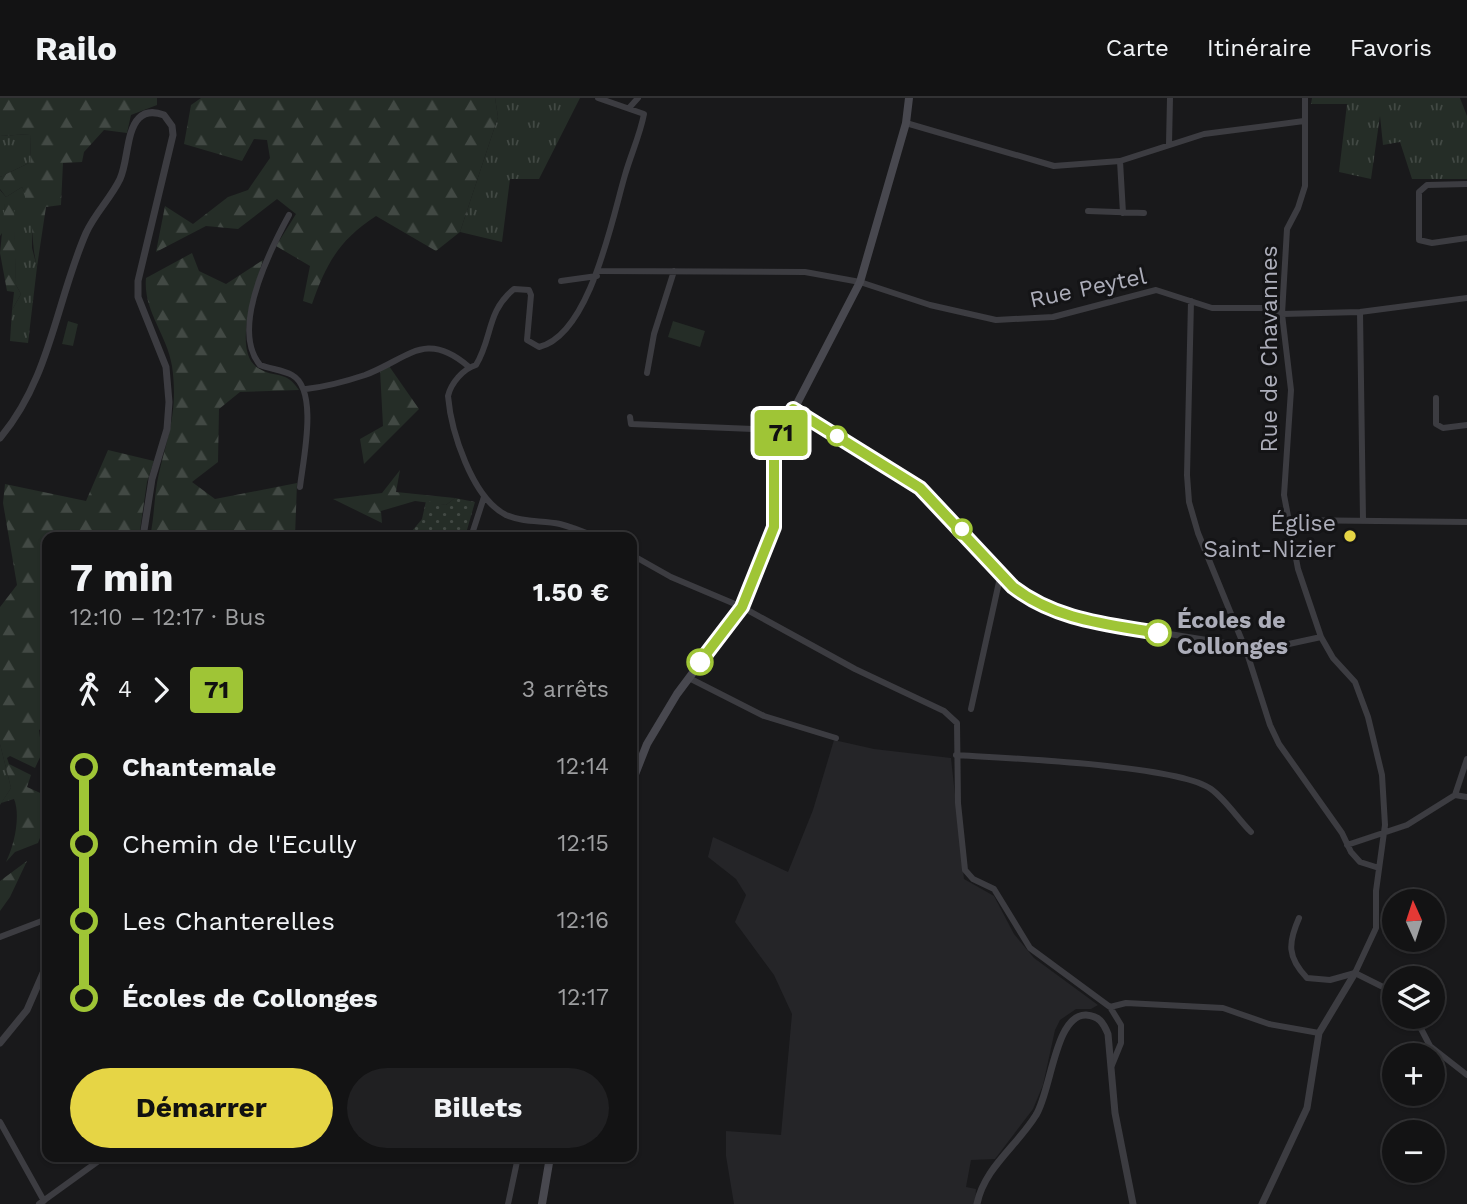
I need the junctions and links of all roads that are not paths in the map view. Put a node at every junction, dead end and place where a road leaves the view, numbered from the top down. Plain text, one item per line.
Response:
1 (598, 98) edge
2 (638, 98) edge
3 (909, 98) edge
4 (1170, 98) edge
5 (1305, 98) edge
6 (629, 108) junction
7 (1304, 121) junction
8 (906, 123) junction
9 (1169, 144) junction
10 (1120, 161) junction
11 (1467, 184) edge
12 (1088, 211) dead end
13 (1123, 213) junction
14 (1144, 213) dead end
15 (289, 215) dead end
16 (1467, 238) edge
17 (674, 271) junction
18 (598, 274) junction
19 (561, 281) dead end
20 (860, 282) junction
21 (1467, 298) edge
22 (1191, 301) junction
23 (1360, 312) junction
24 (1282, 314) junction
25 (469, 367) junction
26 (647, 373) dead end
27 (306, 389) junction
28 (1436, 398) dead end
29 (793, 409) junction
30 (631, 417) dead end
31 (1467, 425) edge
32 (781, 433) junction
33 (0, 438) edge
34 (300, 487) dead end
35 (484, 497) junction
36 (1288, 520) junction
37 (1363, 520) junction
38 (1467, 522) edge
39 (144, 532) edge
40 (473, 532) edge
41 (582, 532) edge
42 (637, 558) edge
43 (1001, 573) junction
44 (742, 607) junction
45 (1321, 637) junction
46 (1244, 646) junction
47 (689, 678) junction
48 (971, 709) dead end
49 (836, 738) dead end
50 (956, 755) junction
51 (1467, 759) edge
52 (637, 769) edge
53 (1455, 795) junction
54 (1467, 797) edge
55 (1251, 832) dead end
56 (1384, 834) junction
57 (1347, 845) junction
58 (1379, 868) junction
59 (1299, 918) dead end
60 (42, 921) edge
61 (0, 937) edge
62 (1355, 973) junction
63 (42, 976) edge
64 (1382, 986) edge
65 (1110, 1006) junction
66 (1421, 1029) edge
67 (1319, 1033) junction
68 (0, 1043) edge
69 (1111, 1066) junction
70 (1467, 1075) edge
71 (0, 1122) edge
72 (97, 1162) edge
73 (517, 1162) edge
74 (548, 1162) edge
75 (41, 1203) edge
76 (508, 1204) edge
77 (542, 1204) edge
78 (977, 1204) edge
79 (1133, 1204) edge
80 (1262, 1204) edge

1 - 6 street
2 - 6 street
3 - 8 main road
4 - 9 street
5 - 7 street, Rue de Chavannes
6 - 18 street
7 - 9 street
7 - 24 street, Rue de Chavannes
8 - 10 street
8 - 20 main road
9 - 10 street
10 - 13 street
11 - 16 street
12 - 13 street
13 - 14 street
15 - 27 street
17 - 18 street, Rue Peytel
17 - 20 street, Rue Peytel
17 - 26 street
18 - 19 street, Rue Peytel
18 - 25 street
20 - 22 street, Rue Peytel
20 - 29 main road
21 - 23 street, Rue Peytel
22 - 24 street, Rue Peytel
22 - 46 street
23 - 24 street, Rue Peytel
23 - 37 street
24 - 36 street, Rue de Chavannes
25 - 27 street
25 - 35 street
27 - 34 street
28 - 31 street
29 - 32 main road
29 - 43 street
30 - 32 street
32 - 44 main road
33 - 39 street
35 - 40 street
35 - 41 street
36 - 37 street
36 - 45 street, Rue de Chavannes
37 - 38 street
42 - 44 street
43 - 46 street
43 - 48 street
44 - 47 main road
44 - 50 street
45 - 46 street
45 - 56 street, Rue de Chavannes
46 - 57 street
47 - 49 street
47 - 52 main road
50 - 55 street
50 - 65 street
51 - 53 street
53 - 54 street
53 - 56 street
56 - 57 street
56 - 58 street, Rue de Chavannes
57 - 58 street
58 - 62 street, Rue de Chavannes
59 - 62 street
60 - 61 street
62 - 64 street
62 - 67 street
63 - 68 street
65 - 67 street
65 - 69 street
66 - 70 street
67 - 80 street
69 - 78 street
69 - 79 street
71 - 75 street
72 - 75 street
73 - 76 street
74 - 77 main road

